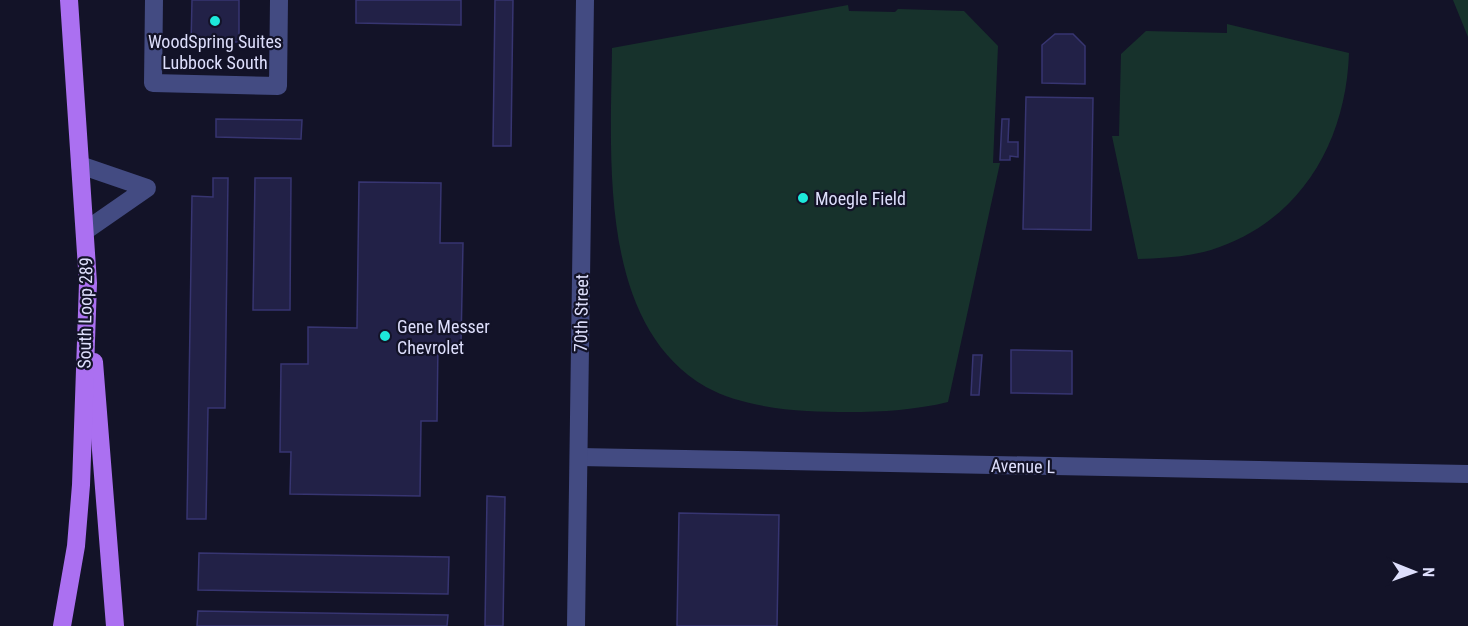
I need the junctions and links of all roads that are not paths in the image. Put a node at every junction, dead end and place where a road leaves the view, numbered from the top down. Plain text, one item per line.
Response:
1 (69, 0) edge
2 (154, 0) edge
3 (279, 0) edge
4 (585, 0) edge
5 (80, 165) junction
6 (85, 231) junction
7 (88, 283) junction
8 (579, 457) junction
9 (1468, 474) edge
10 (62, 626) edge
11 (115, 626) edge
12 (576, 626) edge

1 - 5 main road, South Loop 289
2 - 3 street
4 - 8 street, 70th Street
5 - 6 main road, South Loop 289
5 - 6 street
6 - 7 main road, South Loop 289
7 - 10 main road, South Loop 289
7 - 11 main road
8 - 9 street, Avenue L
8 - 12 street, 70th Street

